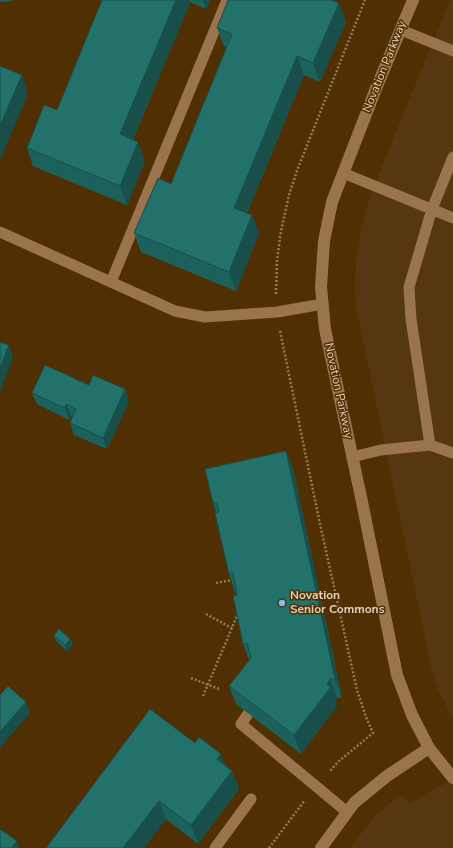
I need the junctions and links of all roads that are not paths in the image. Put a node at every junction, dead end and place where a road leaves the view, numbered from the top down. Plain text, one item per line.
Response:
1 (226, 0) edge
2 (412, 0) edge
3 (401, 30) junction
4 (453, 51) edge
5 (453, 157) edge
6 (343, 173) junction
7 (432, 209) junction
8 (453, 218) edge
9 (0, 232) edge
10 (111, 282) junction
11 (323, 304) junction
12 (430, 445) junction
13 (453, 453) edge
14 (352, 456) junction
15 (248, 714) edge
16 (429, 748) junction
17 (453, 778) edge
18 (251, 799) dead end
19 (347, 812) junction
20 (218, 847) edge
21 (321, 848) edge

1 - 10 lane
2 - 3 street, Novation Parkway
3 - 4 lane
3 - 6 street, Novation Parkway
5 - 7 lane
6 - 7 lane
6 - 11 street, Novation Parkway
7 - 8 lane
7 - 12 lane
9 - 10 lane
10 - 11 lane
11 - 14 street, Novation Parkway
12 - 13 lane
12 - 14 lane
14 - 16 street, Novation Parkway
15 - 19 lane
16 - 17 street, Novation Parkway
16 - 19 street
18 - 20 lane
19 - 21 street

